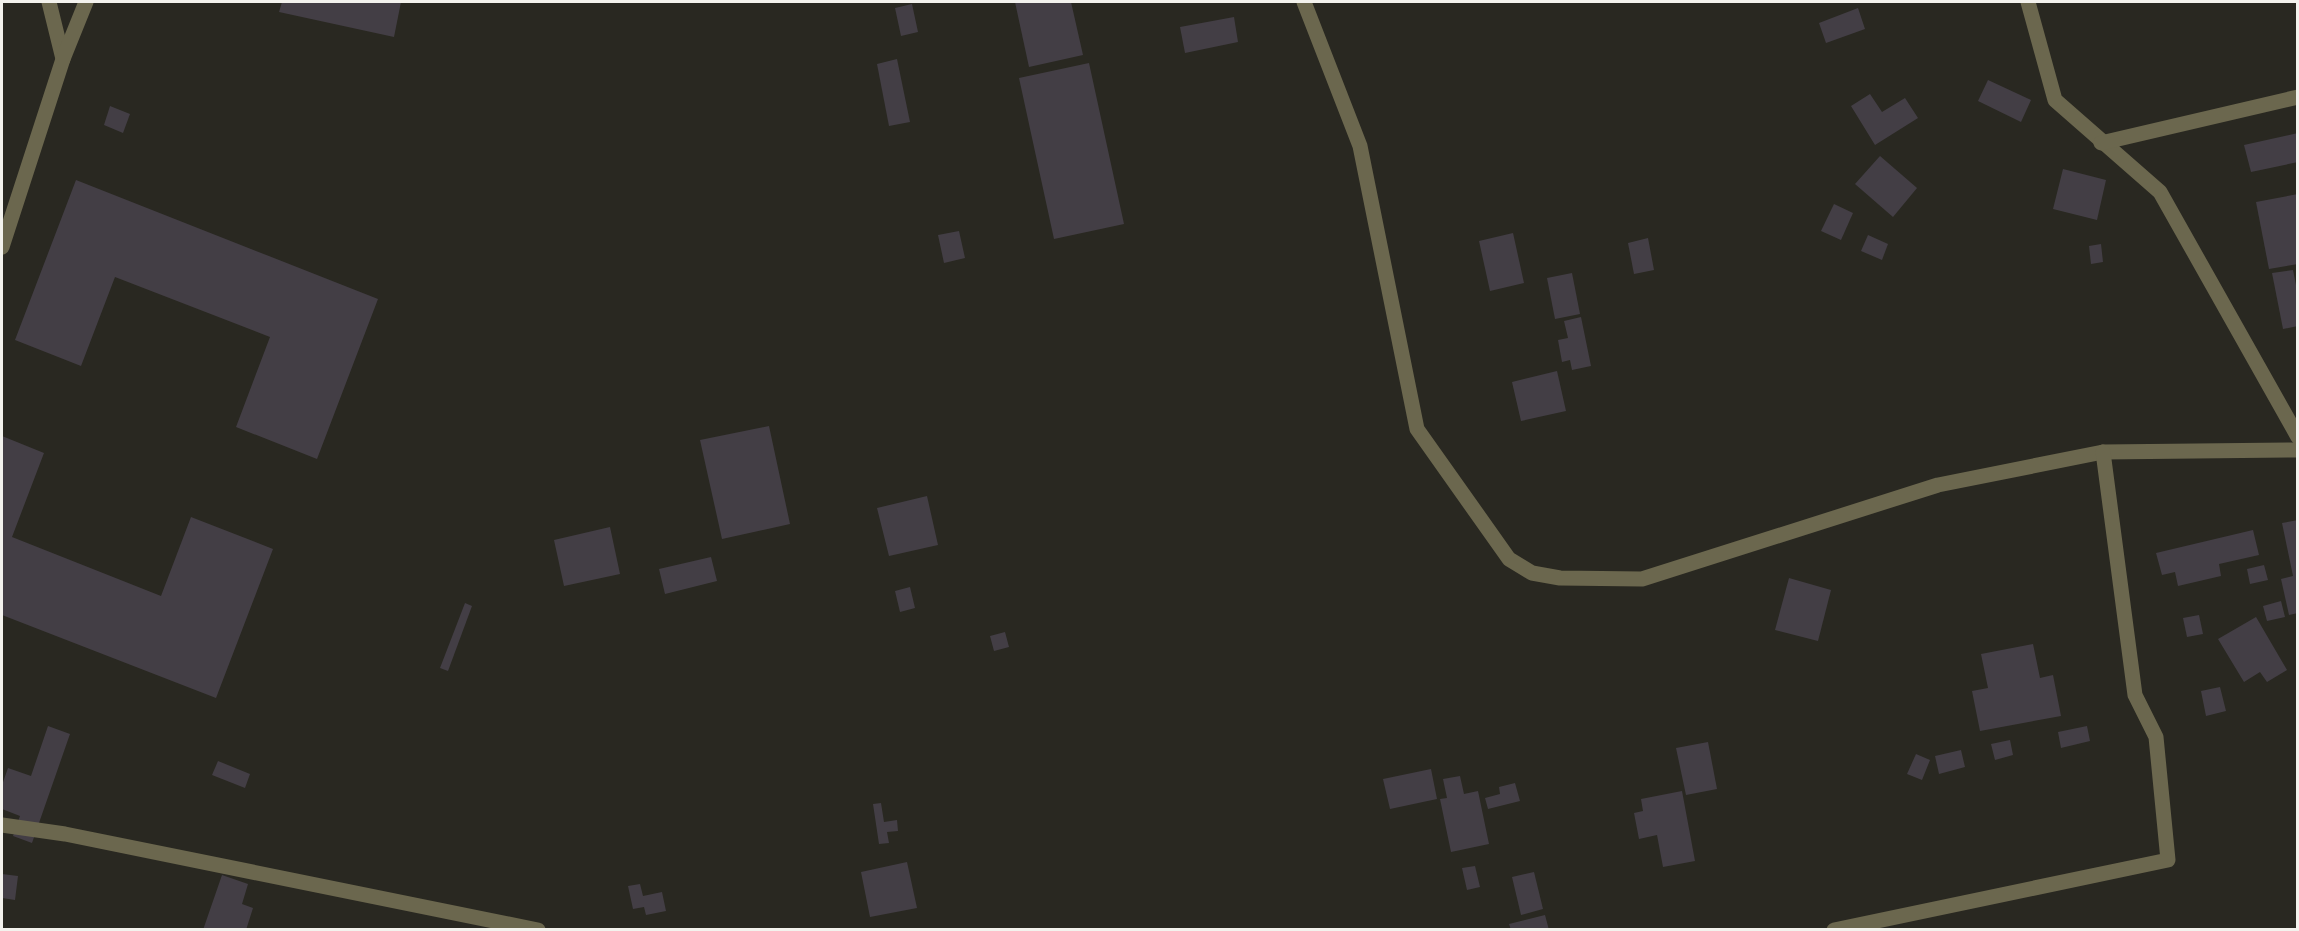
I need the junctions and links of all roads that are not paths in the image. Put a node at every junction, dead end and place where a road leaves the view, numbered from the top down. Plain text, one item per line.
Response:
1 (49, 2) edge
2 (86, 2) edge
3 (1304, 2) edge
4 (2028, 2) edge
5 (63, 59) junction
6 (2298, 97) edge
7 (2101, 143) junction
8 (2, 247) edge
9 (2298, 437) edge
10 (2298, 450) edge
11 (2103, 452) junction
12 (2, 825) edge
13 (538, 930) edge
14 (1834, 930) edge

1 - 5 street
2 - 5 street
3 - 11 street
4 - 7 street
5 - 8 street
6 - 7 street
7 - 9 street
10 - 11 street
11 - 14 street
12 - 13 street

